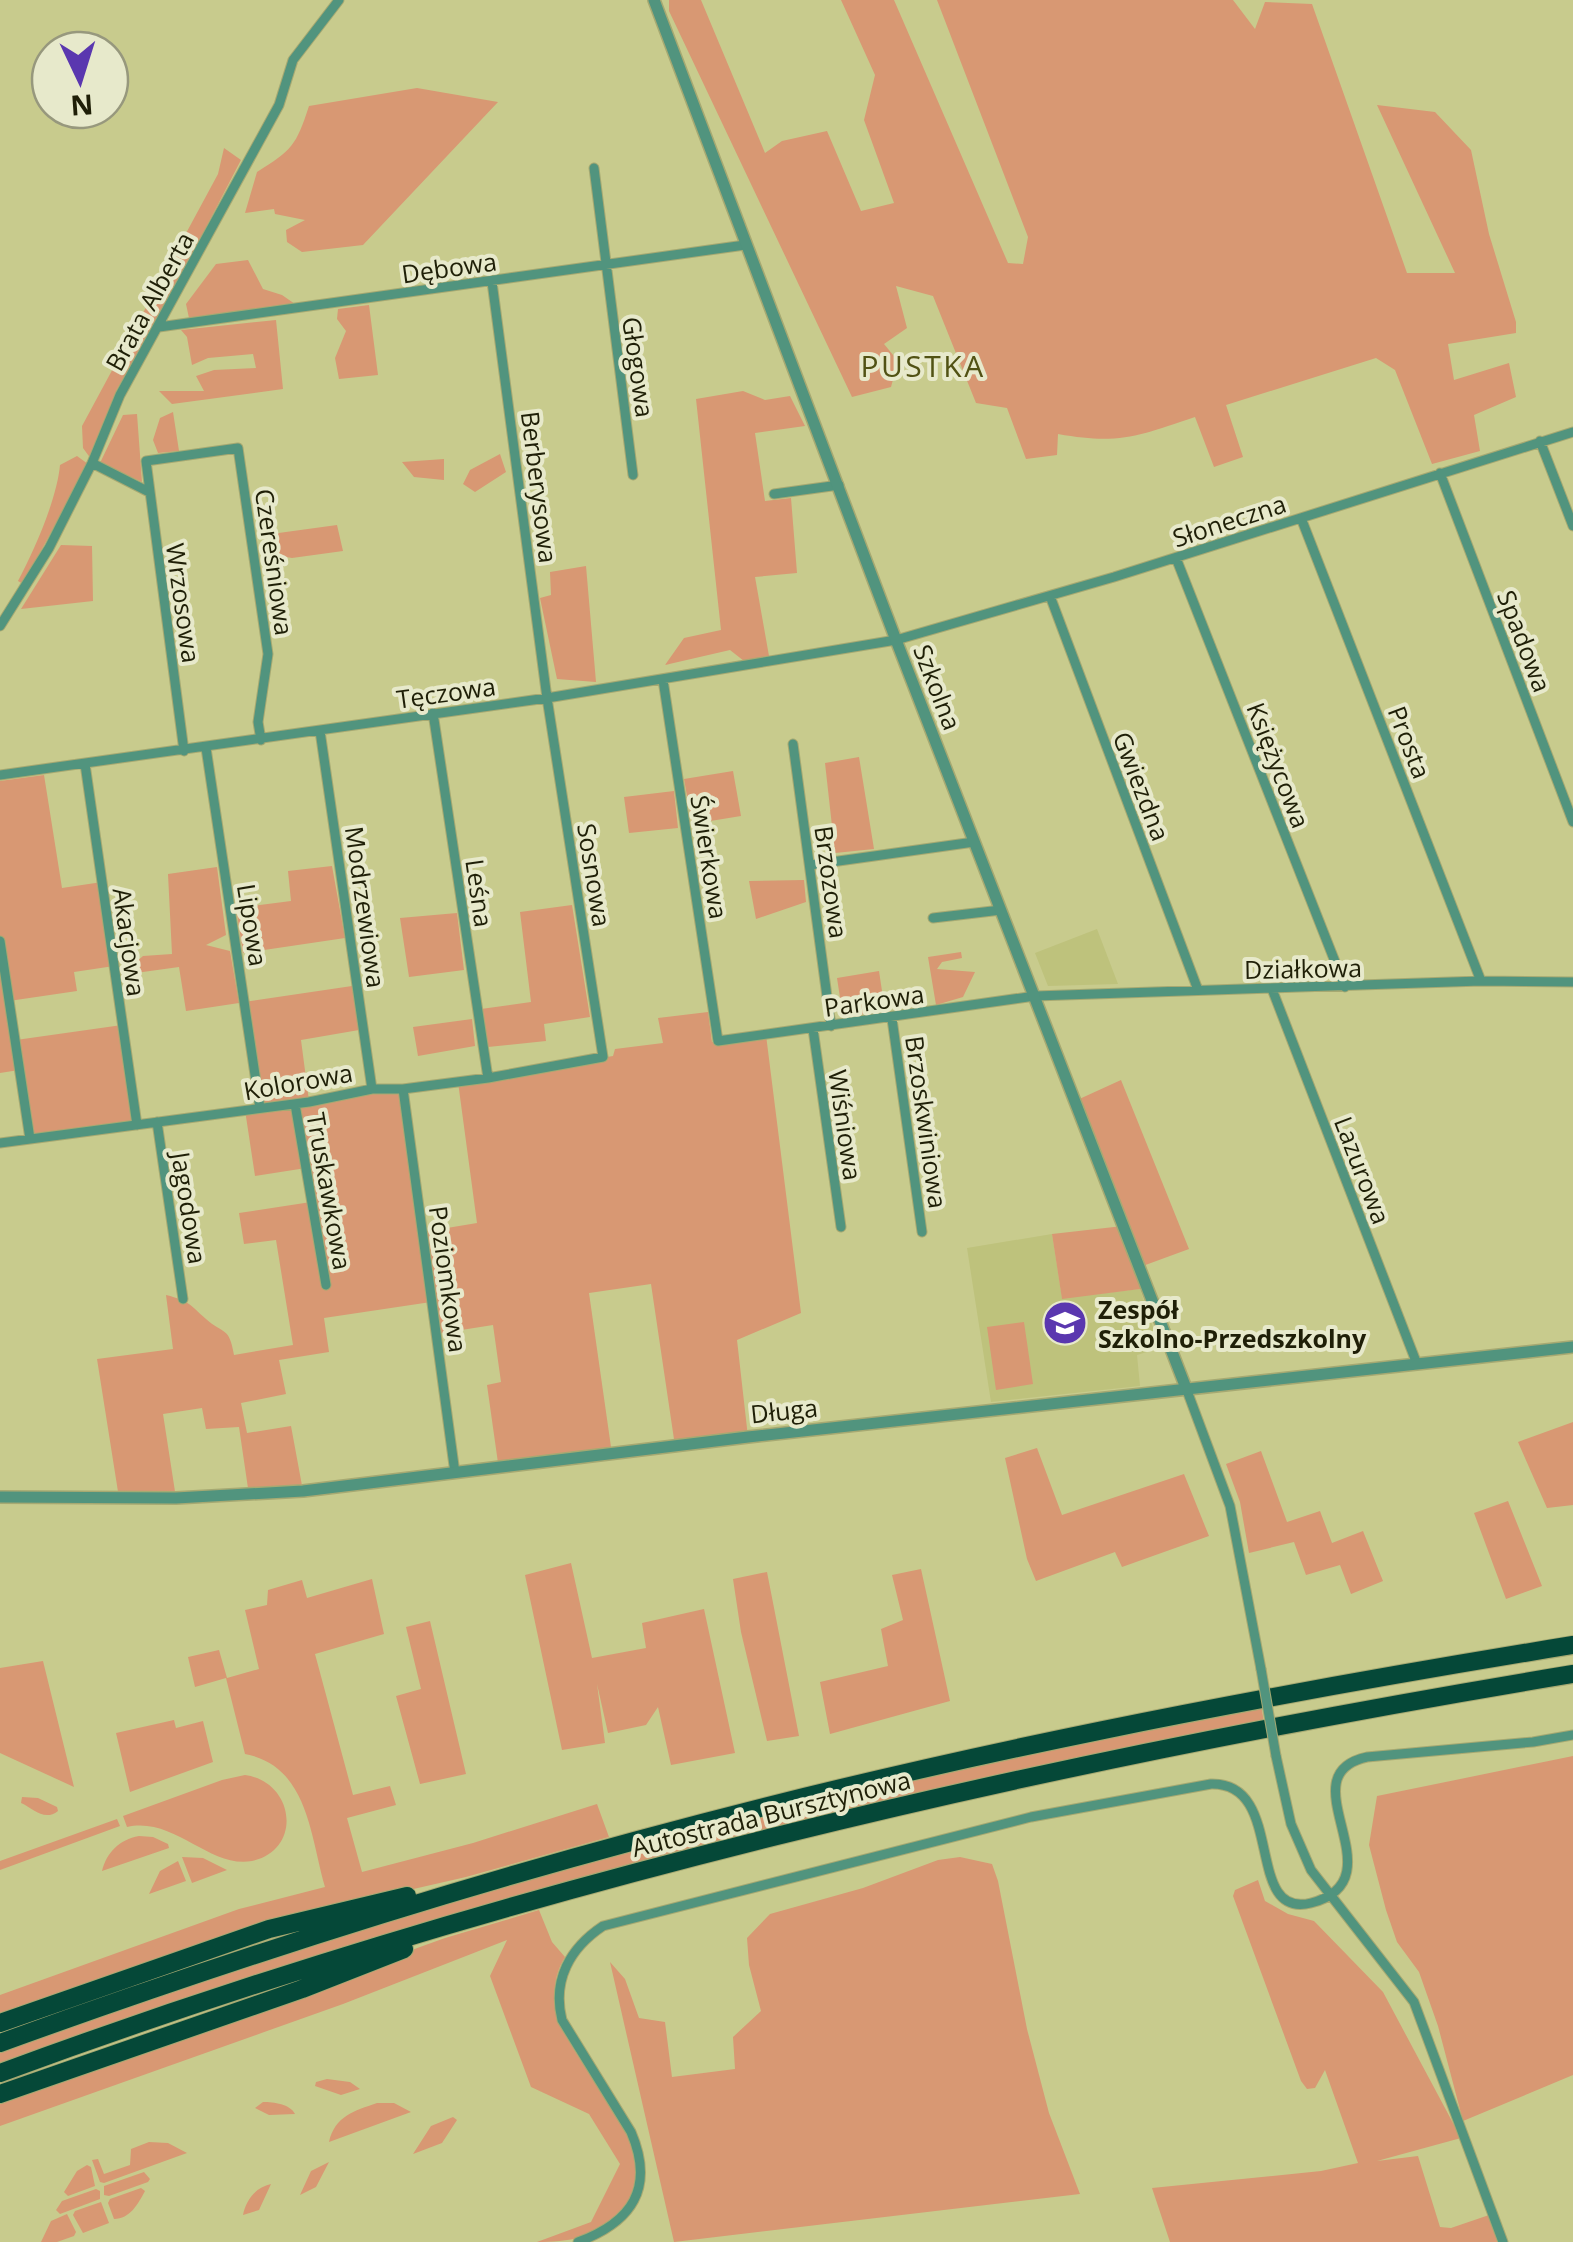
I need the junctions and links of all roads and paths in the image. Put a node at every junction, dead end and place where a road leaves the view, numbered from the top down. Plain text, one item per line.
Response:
1 (339, 0) edge
2 (654, 0) edge
3 (594, 168) dead end
4 (745, 246) junction
5 (604, 264) junction
6 (492, 282) junction
7 (159, 327) junction
8 (1573, 432) edge
9 (1540, 442) junction
10 (238, 448) joint
11 (92, 463) junction
12 (1440, 473) junction
13 (633, 475) dead end
14 (838, 485) junction
15 (149, 492) junction
16 (774, 494) dead end
17 (1301, 518) junction
18 (1573, 526) edge
19 (1176, 558) junction
20 (1050, 596) junction
21 (0, 626) edge
22 (896, 640) junction
23 (663, 680) junction
24 (547, 698) junction
25 (433, 713) junction
26 (320, 731) junction
27 (261, 740) junction
28 (793, 744) dead end
29 (206, 748) junction
30 (184, 751) junction
31 (84, 764) junction
32 (0, 776) edge
33 (1573, 822) edge
34 (974, 842) junction
35 (810, 865) junction
36 (1000, 910) junction
37 (933, 918) dead end
38 (0, 941) edge
39 (1481, 982) junction
40 (1573, 982) edge
41 (1345, 988) junction
42 (1272, 989) junction
43 (1198, 990) junction
44 (1035, 996) junction
45 (4, 1001) edge
46 (892, 1019) junction
47 (831, 1026) junction
48 (812, 1029) junction
49 (718, 1041) joint
50 (602, 1057) joint
51 (488, 1078) junction
52 (372, 1089) junction
53 (403, 1089) junction
54 (295, 1104) junction
55 (260, 1108) junction
56 (157, 1122) junction
57 (136, 1125) junction
58 (30, 1139) junction
59 (0, 1143) edge
60 (841, 1227) dead end
61 (922, 1232) dead end
62 (326, 1285) dead end
63 (183, 1299) dead end
64 (1573, 1347) edge
65 (1417, 1364) junction
66 (1186, 1388) junction
67 (455, 1473) junction
68 (0, 1497) edge
69 (1573, 1644) edge
70 (1573, 1674) edge
71 (1573, 1735) edge
72 (559, 1863) junction
73 (560, 1893) junction
74 (1327, 1895) junction
75 (0, 2023) edge
76 (0, 2042) edge
77 (0, 2073) edge
78 (0, 2094) edge
79 (578, 2242) edge
80 (1502, 2242) edge

1 - 7 street, Brata Alberta
2 - 4 street, Szkolna
3 - 5 street, Głogowa
4 - 5 street, Dębowa
4 - 14 street, Szkolna
5 - 6 street, Dębowa
5 - 13 street, Głogowa
6 - 7 street, Dębowa
6 - 24 street, Berberysowa
7 - 11 street, Brata Alberta
8 - 9 street, Słoneczna
9 - 12 street, Słoneczna
9 - 18 street
10 - 15 street, Wrzosowa
10 - 27 street, Czereśniowa
11 - 15 street
11 - 21 street, Brata Alberta
12 - 17 street, Słoneczna
12 - 33 street, Spadowa
14 - 16 street
14 - 22 street, Szkolna
15 - 30 street, Wrzosowa
17 - 19 street, Słoneczna
17 - 39 street, Prosta
19 - 20 street, Słoneczna
19 - 41 street, Księżycowa
20 - 22 street, Słoneczna
20 - 43 street, Gwiezdna
22 - 23 street, Tęczowa
22 - 34 street, Szkolna
23 - 24 street, Tęczowa
23 - 49 street, Świerkowa
24 - 25 street, Tęczowa
24 - 50 street, Sosnowa
25 - 26 street, Tęczowa
25 - 51 street, Leśna
26 - 27 street, Tęczowa
26 - 52 street, Modrzewiowa
27 - 29 street, Tęczowa
28 - 35 street, Brzozowa
29 - 30 street, Tęczowa
29 - 55 street, Lipowa
30 - 31 street, Tęczowa
31 - 32 street, Tęczowa
31 - 57 street, Akacjowa
34 - 35 street
34 - 36 street, Szkolna
35 - 47 street, Brzozowa
36 - 37 street
36 - 44 street, Szkolna
38 - 45 street
39 - 40 street, Działkowa
39 - 41 street, Działkowa
41 - 42 street, Działkowa
42 - 43 street, Działkowa
42 - 65 street, Lazurowa
43 - 44 street, Działkowa
44 - 46 street, Parkowa
44 - 66 street, Szkolna
45 - 58 street
46 - 47 street, Parkowa
46 - 61 street, Brzoskwiniowa
47 - 48 street, Parkowa
48 - 49 street, Parkowa
48 - 60 street, Wiśniowa
50 - 51 street, Kolorowa
51 - 53 street, Kolorowa
52 - 53 street, Kolorowa
52 - 54 street, Kolorowa
53 - 67 street, Poziomkowa
54 - 55 street, Kolorowa
54 - 62 street, Truskawkowa
55 - 56 street, Kolorowa
56 - 57 street, Kolorowa
56 - 63 street, Jagodowa
57 - 58 street, Kolorowa
58 - 59 street, Kolorowa
64 - 65 street, Długa
65 - 66 street, Długa
66 - 67 street, Długa
66 - 74 street, bridge
67 - 68 street, Długa
69 - 72 highway, Autostrada Bursztynowa
70 - 73 highway, Autostrada Bursztynowa
71 - 74 street
72 - 75 highway
72 - 76 highway, Autostrada Bursztynowa
73 - 77 highway, Autostrada Bursztynowa
73 - 78 highway
74 - 79 street
74 - 80 street

